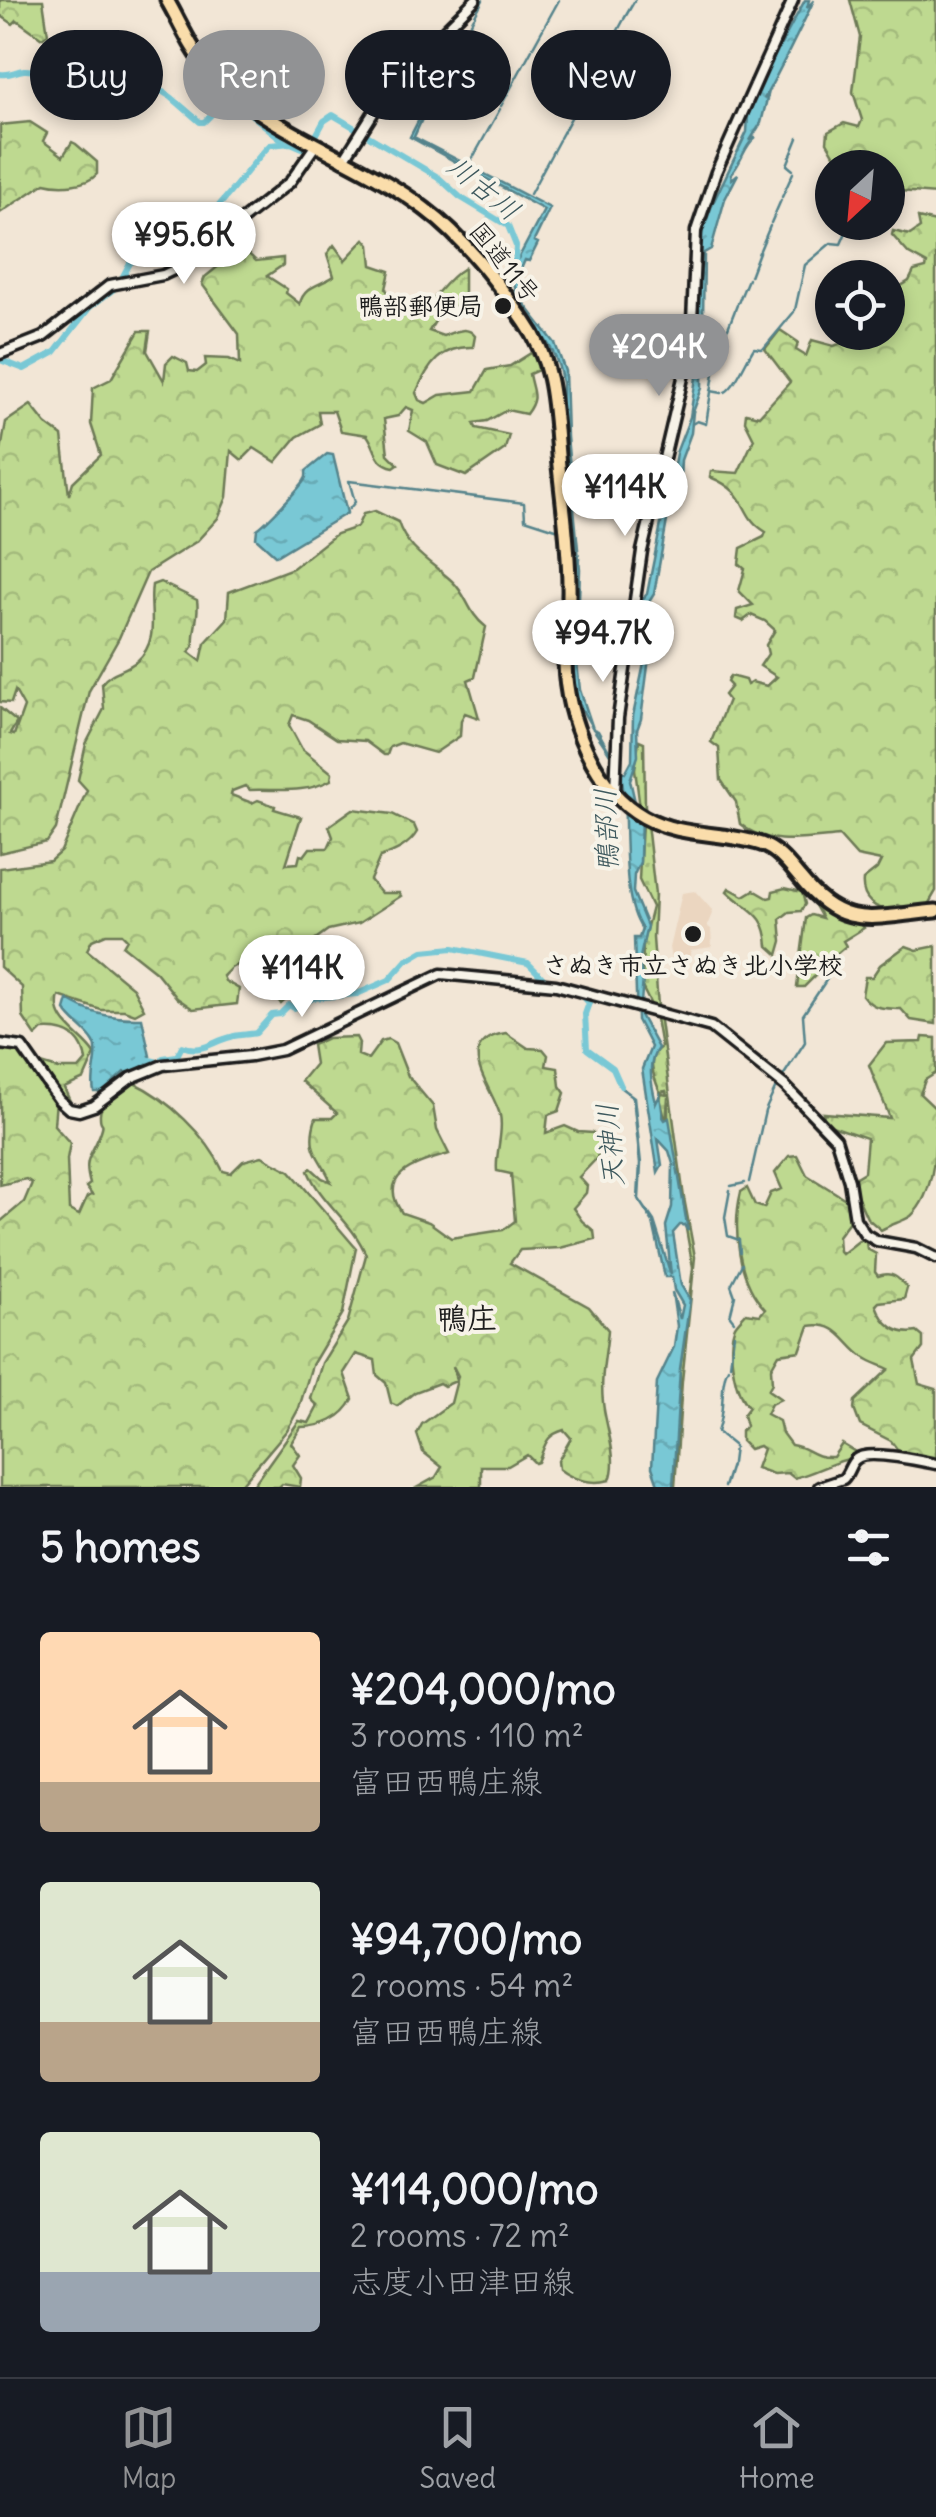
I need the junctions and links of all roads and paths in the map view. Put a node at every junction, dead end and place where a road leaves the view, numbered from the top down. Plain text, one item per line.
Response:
1 (167, 0) edge
2 (474, 0) edge
3 (793, 0) edge
4 (314, 146) junction
5 (343, 161) junction
6 (0, 354) edge
7 (614, 786) junction
8 (936, 911) edge
9 (0, 1044) edge
10 (936, 1258) edge
11 (936, 1464) edge
12 (818, 1487) edge

1 - 4 highway, 国道11号
2 - 5 main road
3 - 7 main road
4 - 5 highway, 国道11号
4 - 6 main road
5 - 7 highway, 国道11号
7 - 8 highway, 国道11号
9 - 10 main road
11 - 12 main road

